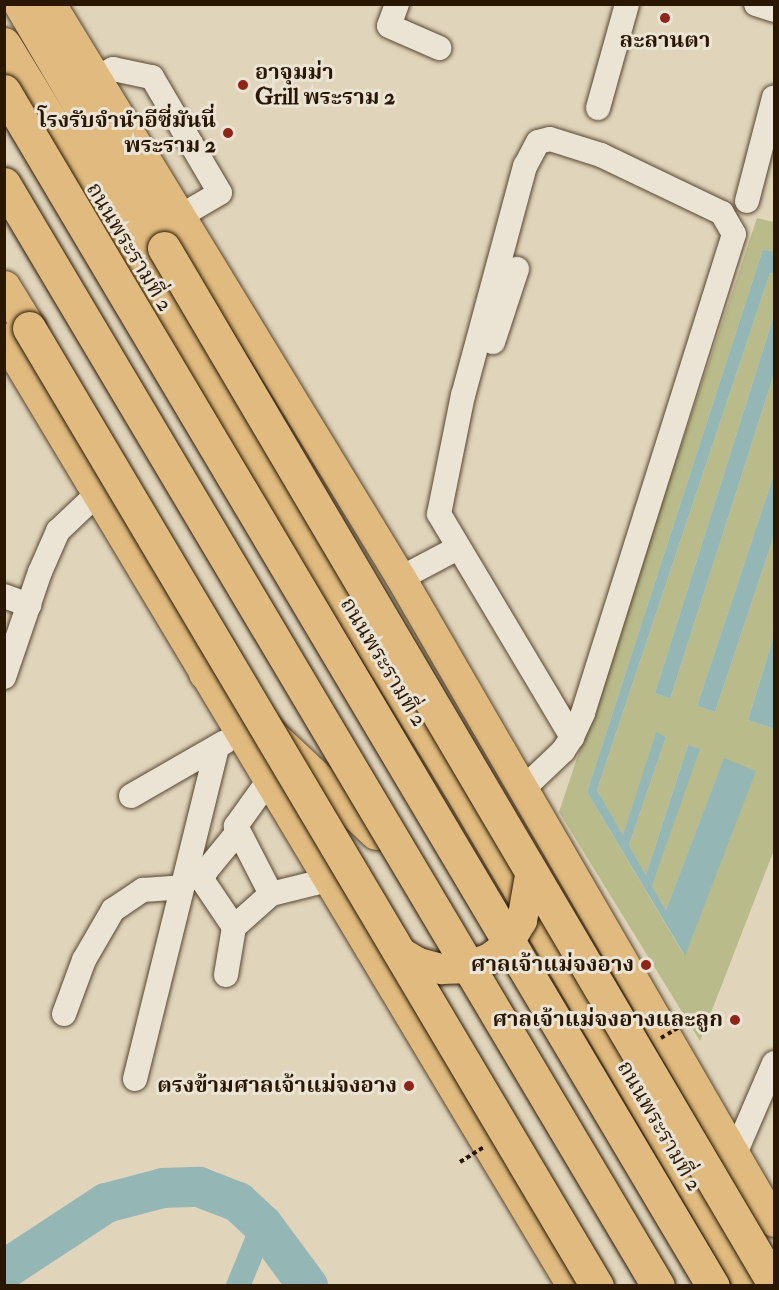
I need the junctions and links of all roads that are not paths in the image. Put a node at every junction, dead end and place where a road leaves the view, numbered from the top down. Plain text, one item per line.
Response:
1 (20, 4) edge
2 (51, 4) edge
3 (398, 4) edge
4 (627, 4) edge
5 (756, 4) edge
6 (774, 10) edge
7 (4, 44) edge
8 (439, 48) dead end
9 (96, 79) junction
10 (4, 91) edge
11 (774, 97) edge
12 (598, 108) dead end
13 (4, 184) edge
14 (4, 201) edge
15 (747, 201) dead end
16 (179, 217) junction
17 (517, 269) dead end
18 (4, 287) edge
19 (17, 333) edge
20 (458, 415) junction
21 (98, 493) junction
22 (456, 549) junction
23 (401, 578) junction
24 (4, 596) edge
25 (29, 605) junction
26 (205, 673) junction
27 (4, 677) edge
28 (572, 737) junction
29 (229, 740) junction
30 (269, 780) junction
31 (524, 789) junction
32 (131, 796) dead end
33 (237, 833) junction
34 (376, 833) junction
35 (531, 870) junction
36 (328, 880) junction
37 (182, 887) junction
38 (271, 894) junction
39 (234, 927) junction
40 (397, 950) junction
41 (226, 975) dead end
42 (64, 1014) dead end
43 (774, 1063) edge
44 (135, 1079) dead end
45 (734, 1156) junction
46 (774, 1222) edge
47 (774, 1284) edge
48 (572, 1286) edge
49 (597, 1286) edge
50 (642, 1286) edge
51 (658, 1286) edge
52 (713, 1286) edge
53 (752, 1286) edge

1 - 35 highway, bridge
2 - 9 main road
3 - 8 street
4 - 12 street
5 - 6 street
7 - 53 highway, ถนนพระรามที่ 2
9 - 16 main road
9 - 16 street
10 - 52 highway, bridge
11 - 15 street
13 - 51 highway, bridge
14 - 34 highway
16 - 23 main road
17 - 20 street
18 - 19 highway
19 - 21 main road
19 - 40 highway, bridge
20 - 22 street
20 - 28 street
21 - 25 street
21 - 26 main road
22 - 23 street
22 - 28 street
23 - 31 main road
24 - 25 street
25 - 27 street
26 - 29 main road
26 - 34 highway
28 - 31 street
29 - 30 main road
29 - 32 street
29 - 37 street
30 - 33 street
30 - 36 main road
31 - 45 main road
33 - 38 street
33 - 39 street
34 - 50 highway
35 - 40 main road, bridge
35 - 47 highway, bridge
36 - 38 street
36 - 48 main road
37 - 42 street
37 - 44 street
38 - 39 street
39 - 41 street
40 - 49 highway, bridge
43 - 45 street
45 - 46 main road

